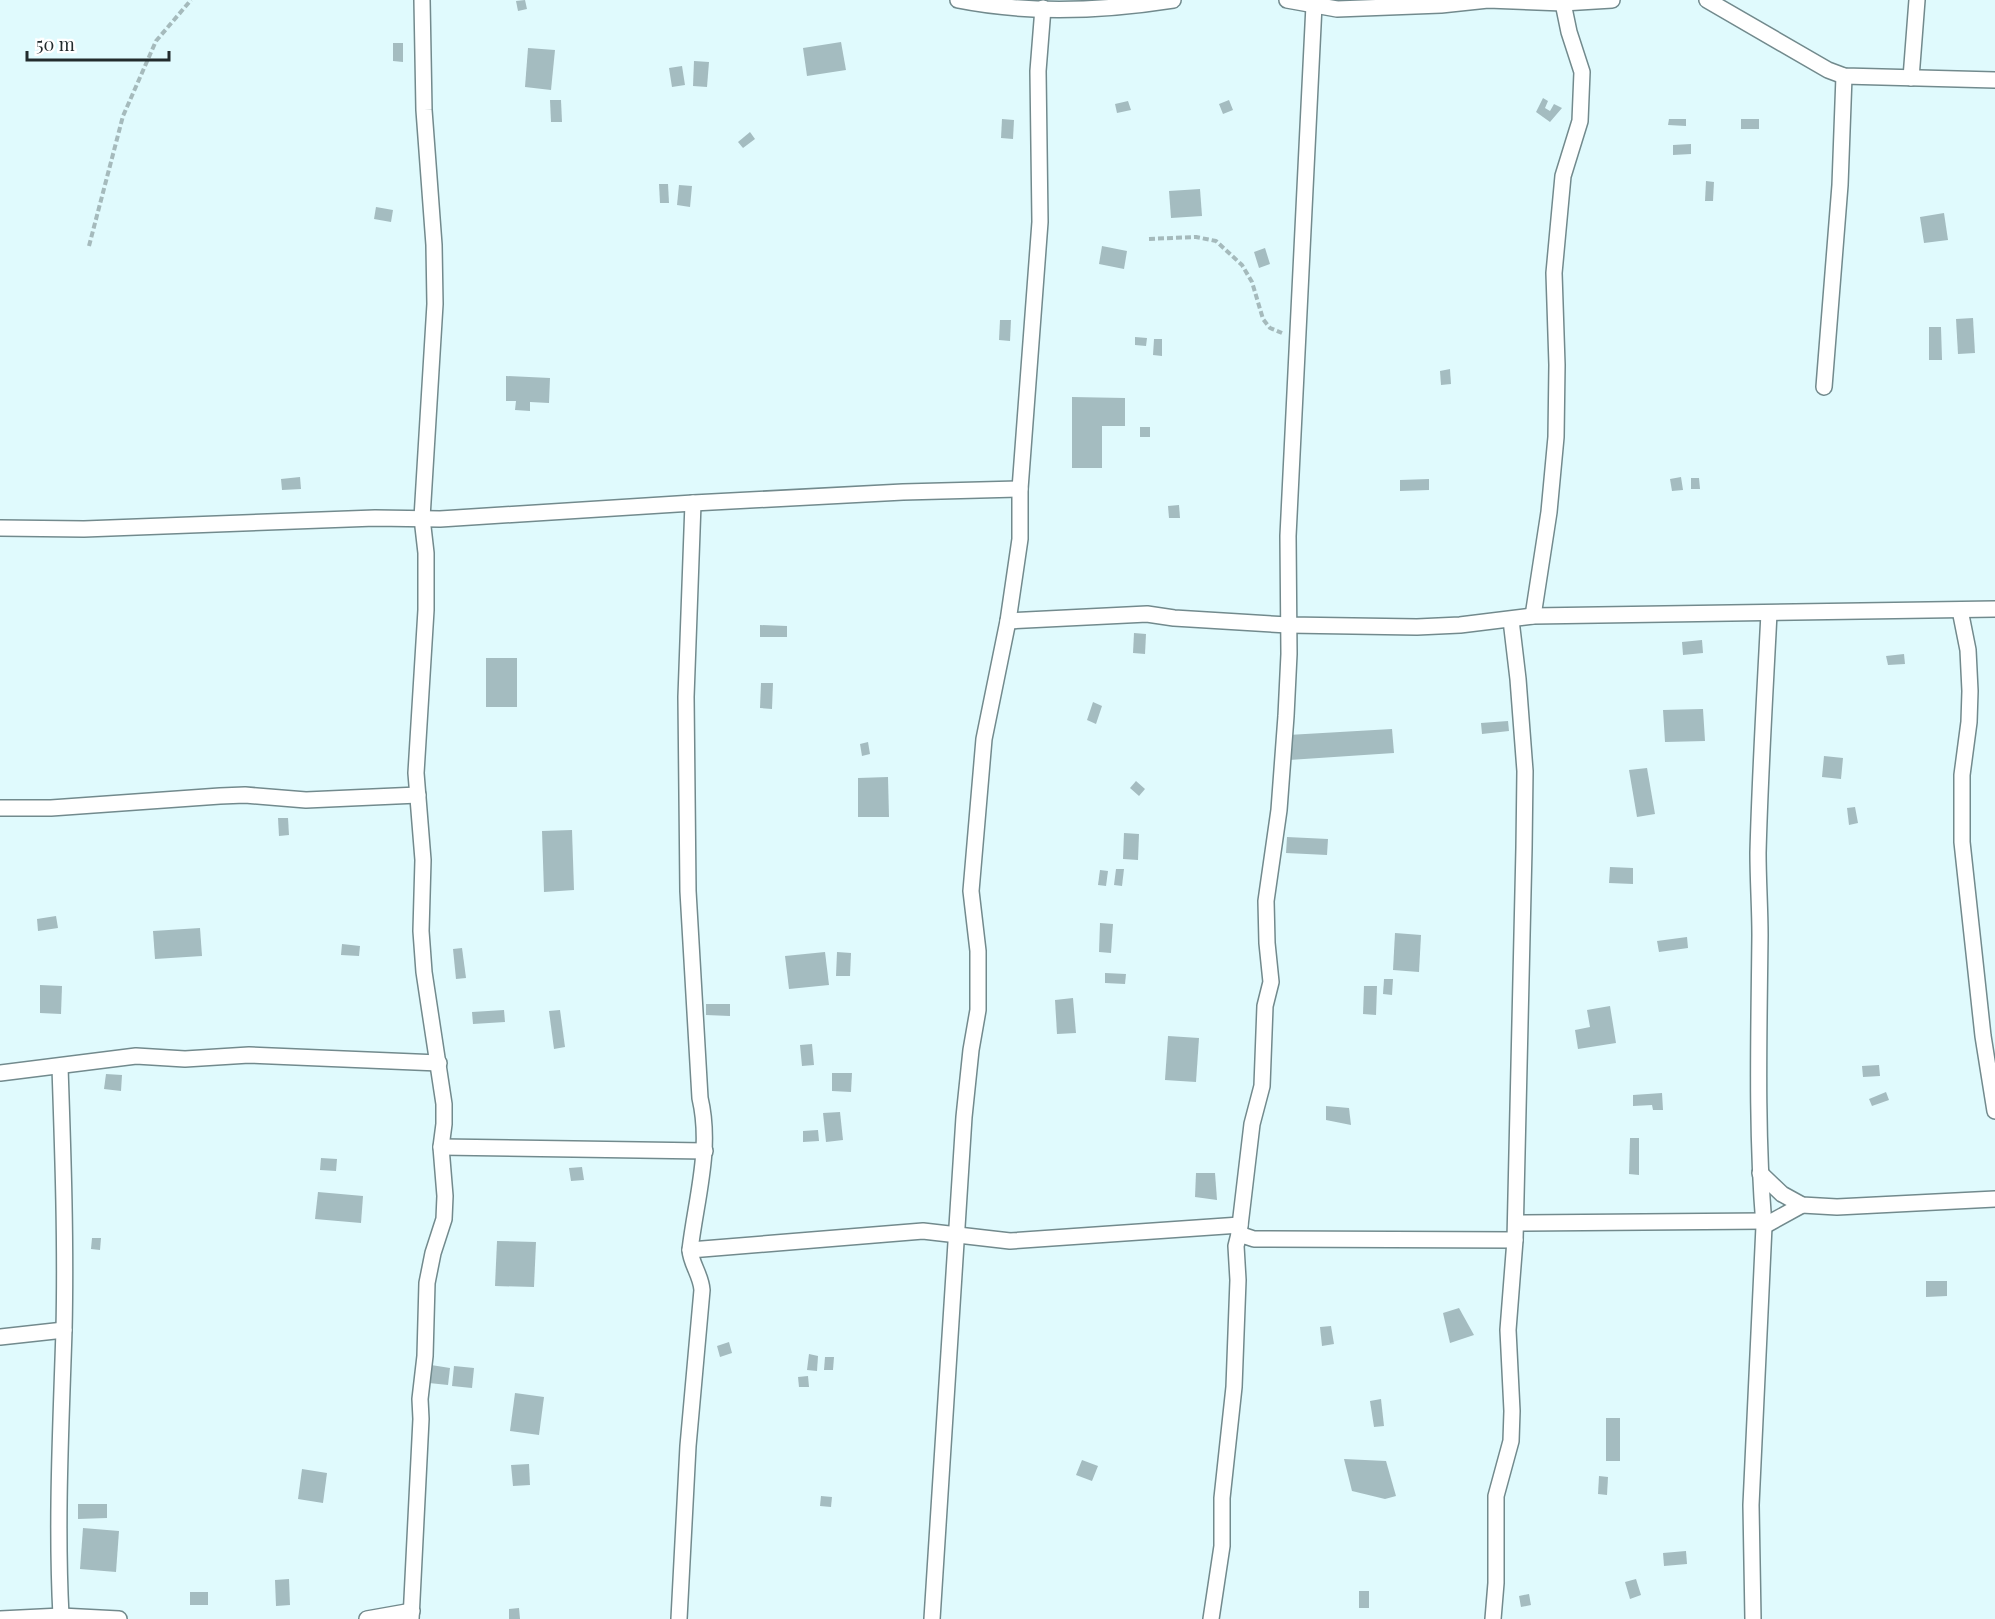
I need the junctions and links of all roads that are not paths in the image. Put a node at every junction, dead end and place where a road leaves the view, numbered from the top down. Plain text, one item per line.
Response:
1 (422, 0) edge
2 (958, 0) edge
3 (1173, 0) edge
4 (1501, 0) edge
5 (1612, 0) edge
6 (1707, 0) edge
7 (1917, 0) edge
8 (1292, 1) edge
9 (1563, 3) junction
10 (1314, 4) junction
11 (1043, 8) junction
12 (1844, 76) junction
13 (1911, 78) junction
14 (1995, 80) edge
15 (1824, 387) dead end
16 (1020, 489) junction
17 (693, 503) junction
18 (422, 518) junction
19 (0, 528) edge
20 (1995, 609) edge
21 (1960, 610) junction
22 (1769, 613) junction
23 (1533, 616) junction
24 (1511, 620) junction
25 (1008, 621) junction
26 (1288, 625) junction
27 (418, 795) junction
28 (0, 808) edge
29 (439, 1063) junction
30 (60, 1067) junction
31 (0, 1073) edge
32 (1995, 1111) edge
33 (441, 1147) junction
34 (705, 1151) junction
35 (1760, 1173) junction
36 (1995, 1199) edge
37 (1802, 1205) junction
38 (1516, 1223) junction
39 (1764, 1223) junction
40 (1240, 1230) junction
41 (957, 1234) junction
42 (1515, 1240) junction
43 (690, 1250) junction
44 (64, 1330) junction
45 (0, 1336) edge
46 (411, 1615) edge
47 (61, 1616) junction
48 (0, 1619) edge
49 (119, 1619) edge
50 (368, 1619) edge
51 (679, 1619) edge
52 (932, 1619) edge
53 (1211, 1619) edge
54 (1493, 1619) edge
55 (1753, 1619) edge

1 - 18 street
2 - 11 street
3 - 11 street
4 - 9 street
4 - 10 street
5 - 9 street
6 - 12 street
7 - 13 street
8 - 10 street
9 - 23 street
10 - 26 street
11 - 16 street
12 - 13 street
12 - 15 street
13 - 14 street
16 - 17 street
16 - 25 street
17 - 18 street
17 - 34 street
18 - 19 street
18 - 27 street
20 - 21 street
21 - 22 street
21 - 32 street
22 - 23 street
22 - 35 street
23 - 24 street
24 - 26 street
24 - 38 street
25 - 26 street
25 - 41 street
26 - 40 street
27 - 28 street
27 - 29 street
29 - 30 street
29 - 33 street
30 - 31 street
30 - 44 street
33 - 34 street
33 - 46 street
34 - 43 street
35 - 37 street
35 - 39 street
36 - 37 street
37 - 39 street
38 - 39 street
38 - 42 street
39 - 55 street
40 - 41 street
40 - 42 street
40 - 53 street
41 - 43 street
41 - 52 street
42 - 54 street
43 - 51 street
44 - 45 street
44 - 47 street
46 - 50 street
47 - 48 street
47 - 49 street

